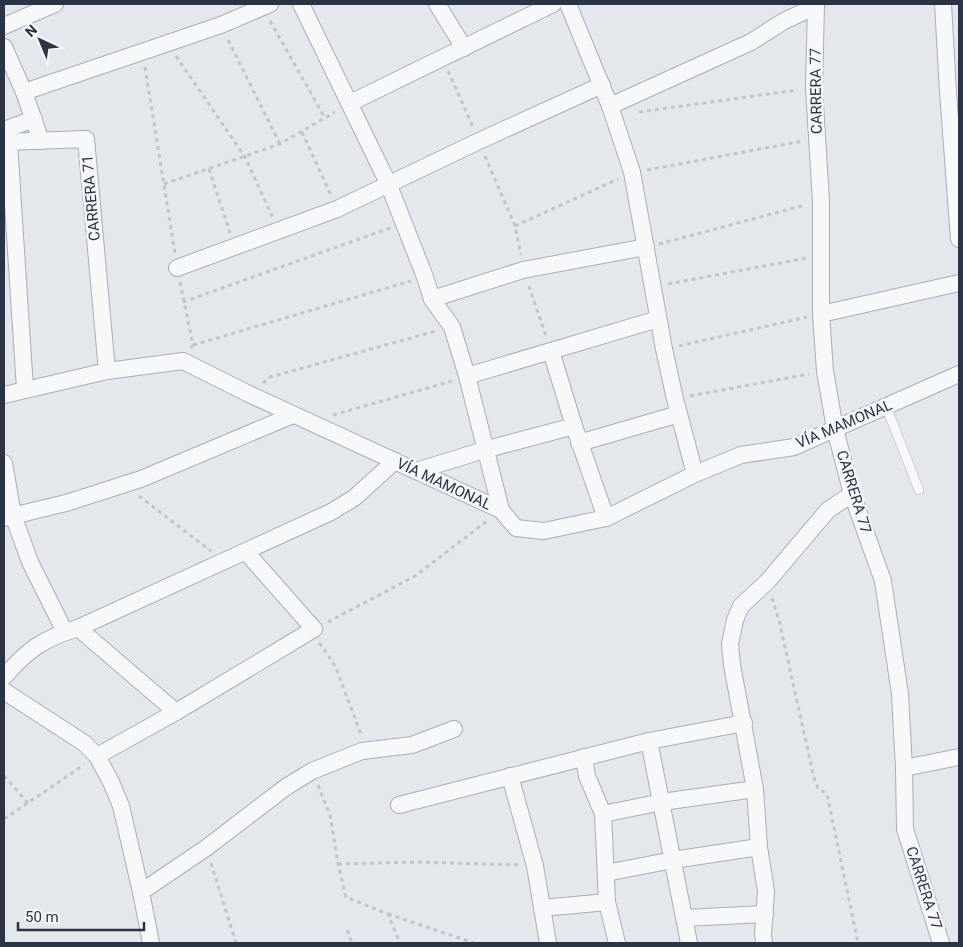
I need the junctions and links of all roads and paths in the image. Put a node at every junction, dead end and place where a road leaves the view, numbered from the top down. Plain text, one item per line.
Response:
1 (54, 4) edge
2 (301, 4) edge
3 (437, 4) edge
4 (553, 4) edge
5 (568, 4) edge
6 (943, 4) edge
7 (816, 5) edge
8 (266, 6) edge
9 (220, 25) junction
10 (4, 26) edge
11 (167, 43) junction
12 (4, 48) edge
13 (464, 48) junction
14 (143, 51) junction
15 (442, 58) junction
16 (602, 85) junction
17 (814, 88) junction
18 (24, 92) junction
19 (954, 92) edge
20 (350, 103) junction
21 (612, 110) junction
22 (325, 118) junction
23 (34, 119) junction
24 (302, 132) junction
25 (816, 138) junction
26 (5, 139) edge
27 (42, 141) junction
28 (479, 141) junction
29 (280, 144) junction
30 (244, 157) junction
31 (209, 169) junction
32 (632, 172) junction
33 (388, 183) junction
34 (164, 184) junction
35 (820, 201) junction
36 (337, 209) junction
37 (404, 224) junction
38 (515, 226) junction
39 (9, 231) edge
40 (279, 232) junction
41 (959, 240) edge
42 (646, 247) junction
43 (235, 248) junction
44 (820, 256) junction
45 (177, 268) junction
46 (524, 270) junction
47 (425, 277) junction
48 (959, 283) edge
49 (653, 287) junction
50 (432, 299) junction
51 (183, 302) junction
52 (821, 314) junction
53 (658, 320) junction
54 (452, 327) junction
55 (194, 345) junction
56 (664, 349) junction
57 (551, 351) junction
58 (182, 361) junction
59 (108, 371) junction
60 (825, 371) junction
61 (959, 374) edge
62 (467, 376) junction
63 (25, 389) junction
64 (249, 394) junction
65 (4, 395) edge
66 (886, 406) junction
67 (677, 407) junction
68 (301, 418) junction
69 (574, 426) junction
70 (835, 429) junction
71 (579, 443) junction
72 (484, 450) junction
73 (395, 461) junction
74 (4, 463) edge
75 (416, 471) junction
76 (695, 474) junction
77 (124, 484) junction
78 (919, 490) dead end
79 (852, 494) junction
80 (501, 510) junction
81 (9, 516) edge
82 (606, 518) junction
83 (246, 552) junction
84 (225, 561) junction
85 (767, 582) junction
86 (71, 630) junction
87 (311, 631) junction
88 (4, 677) edge
89 (4, 691) edge
90 (176, 712) junction
91 (744, 724) junction
92 (454, 729) dead end
93 (649, 741) junction
94 (367, 751) junction
95 (97, 756) junction
96 (959, 757) edge
97 (584, 758) junction
98 (904, 768) junction
99 (312, 771) junction
100 (4, 776) edge
101 (510, 776) junction
102 (755, 789) junction
103 (28, 802) junction
104 (662, 802) junction
105 (399, 805) dead end
106 (603, 814) junction
107 (4, 819) edge
108 (206, 848) junction
109 (759, 848) junction
110 (673, 860) junction
111 (338, 864) junction
112 (535, 866) junction
113 (606, 873) junction
114 (142, 892) junction
115 (607, 902) junction
116 (542, 908) junction
117 (388, 914) junction
118 (765, 914) junction
119 (685, 918) junction
120 (347, 930) dead end
121 (151, 943) edge
122 (236, 943) edge
123 (352, 943) edge
124 (400, 943) edge
125 (474, 943) edge
126 (548, 943) edge
127 (617, 943) edge
128 (690, 943) edge
129 (764, 943) edge
130 (858, 943) edge
131 (942, 943) edge

1 - 10 street
2 - 20 street
3 - 13 street
4 - 13 street
5 - 16 street
6 - 19 street
7 - 17 street, CARRERA 77
7 - 21 street
8 - 9 street
8 - 22 path
9 - 11 street
9 - 29 path
11 - 14 street
11 - 30 path
12 - 18 street
13 - 15 street
14 - 18 street
14 - 34 path
15 - 20 street
15 - 28 path
16 - 21 street
16 - 28 street
17 - 21 path
17 - 25 street, CARRERA 77
18 - 23 street
19 - 41 street
20 - 22 path
20 - 33 street
21 - 32 street
22 - 24 path
23 - 26 street
23 - 27 street
24 - 29 path
24 - 36 path
25 - 32 path
25 - 35 street, CARRERA 77
26 - 27 street
26 - 39 street
27 - 59 street, CARRERA 71
28 - 33 street
28 - 38 path
29 - 30 path
30 - 31 path
30 - 40 path
31 - 34 path
31 - 43 path
32 - 38 path
32 - 42 street
33 - 36 street
33 - 37 street
34 - 45 path
35 - 42 path
35 - 44 street, CARRERA 77
36 - 40 street
37 - 47 street
37 - 51 path
38 - 46 path
39 - 63 street
40 - 43 street
42 - 46 street
42 - 49 street
43 - 45 street
44 - 49 path
44 - 52 street, CARRERA 77
45 - 51 path
46 - 50 street
46 - 57 path
47 - 50 street
47 - 55 path
48 - 52 street
49 - 53 street
50 - 54 street
51 - 55 path
52 - 56 path
52 - 60 street, CARRERA 77
53 - 56 street
53 - 57 street
54 - 62 street
54 - 64 path
55 - 58 path
56 - 67 street
57 - 62 street
57 - 69 street
58 - 59 street
58 - 64 street, VÍA MAMONAL
59 - 63 street
60 - 67 path
60 - 70 street, CARRERA 77
61 - 66 street, VÍA MAMONAL
62 - 68 path
62 - 72 street
63 - 65 street
64 - 68 street, VÍA MAMONAL
66 - 70 street, VÍA MAMONAL
66 - 78 lane
67 - 71 street
67 - 76 street
68 - 73 street, VÍA MAMONAL
68 - 77 street
69 - 71 street
69 - 72 street
70 - 76 street, VÍA MAMONAL
70 - 79 street, CARRERA 77
71 - 82 street
72 - 75 street
72 - 80 street
73 - 75 street, VÍA MAMONAL
73 - 83 street
74 - 81 street
75 - 80 street, VÍA MAMONAL
76 - 82 street, VÍA MAMONAL
77 - 81 street
77 - 84 path
79 - 85 street
79 - 98 street, CARRERA 77
80 - 82 street, VÍA MAMONAL
80 - 87 path
81 - 86 street
83 - 84 street
83 - 87 street
84 - 86 street
85 - 91 street
85 - 130 path
86 - 88 street
86 - 90 street
87 - 90 street
87 - 94 path
89 - 95 street
90 - 95 street
91 - 93 street
91 - 102 street
92 - 94 street
93 - 97 street
93 - 104 street
94 - 99 street
95 - 103 path
95 - 114 street
96 - 98 street
97 - 101 street
97 - 106 street
98 - 131 street, CARRERA 77
99 - 108 street
99 - 111 path
100 - 103 path
101 - 105 street
101 - 112 street
102 - 104 street
102 - 109 street
103 - 107 path
104 - 106 street
104 - 110 street
106 - 113 street
108 - 114 street
108 - 122 path
109 - 110 street
109 - 118 street
110 - 113 street
110 - 119 street
111 - 112 path
111 - 117 path
112 - 116 street
113 - 115 street
114 - 121 street
115 - 116 street
115 - 127 street
116 - 126 street
117 - 124 path
117 - 125 path
118 - 119 street
118 - 129 street
119 - 128 street
120 - 123 path

